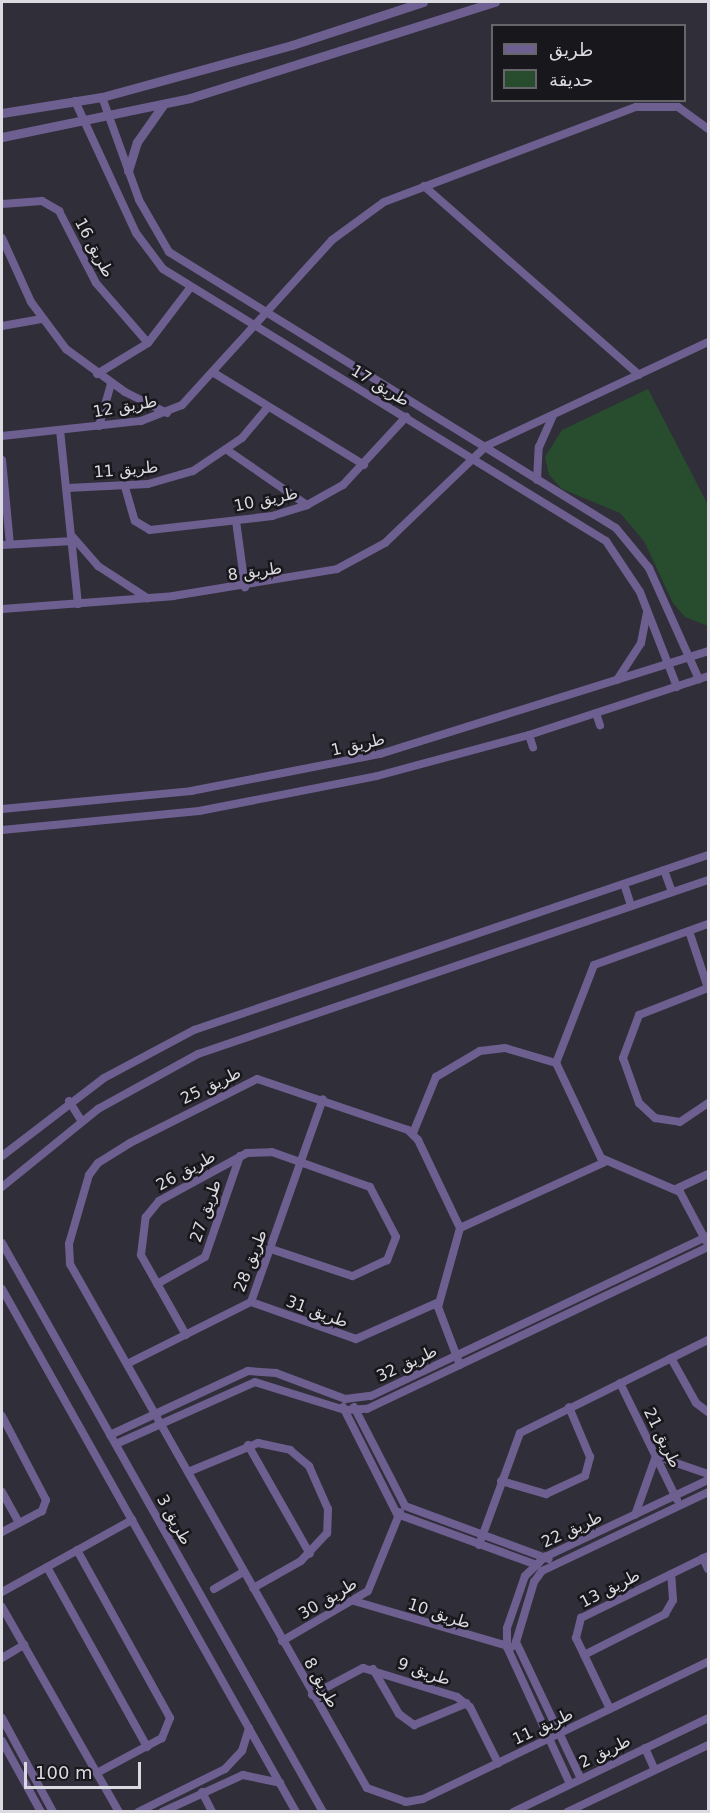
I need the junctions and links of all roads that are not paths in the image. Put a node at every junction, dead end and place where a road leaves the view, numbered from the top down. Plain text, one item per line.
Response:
1 (423, 2) edge
2 (495, 2) edge
3 (102, 97) junction
4 (75, 101) junction
5 (163, 104) junction
6 (2, 113) edge
7 (107, 118) junction
8 (82, 123) junction
9 (708, 129) edge
10 (2, 137) edge
11 (128, 171) junction
12 (424, 186) junction
13 (2, 204) edge
14 (2, 237) edge
15 (12, 264) junction
16 (2, 266) edge
17 (190, 288) junction
18 (265, 316) junction
19 (41, 319) junction
20 (2, 326) edge
21 (254, 328) junction
22 (708, 342) edge
23 (148, 343) junction
24 (214, 373) junction
25 (97, 374) junction
26 (639, 375) junction
27 (111, 384) junction
28 (268, 406) junction
29 (167, 413) junction
30 (554, 416) junction
31 (406, 417) junction
32 (99, 426) junction
33 (60, 430) junction
34 (2, 436) edge
35 (486, 446) junction
36 (226, 450) junction
37 (469, 458) junction
38 (2, 460) edge
39 (364, 465) junction
40 (537, 480) junction
41 (125, 487) junction
42 (3, 488) edge
43 (67, 488) junction
44 (307, 505) junction
45 (236, 521) junction
46 (73, 538) junction
47 (6, 544) edge
48 (245, 587) junction
49 (148, 599) junction
50 (78, 604) junction
51 (2, 609) edge
52 (648, 612) junction
53 (708, 651) edge
54 (689, 657) junction
55 (668, 664) junction
56 (708, 676) edge
57 (699, 679) junction
58 (615, 683) junction
59 (677, 687) junction
60 (596, 713) junction
61 (600, 725) dead end
62 (529, 735) junction
63 (533, 747) dead end
64 (2, 808) edge
65 (2, 830) edge
66 (708, 855) edge
67 (664, 870) junction
68 (708, 880) edge
69 (624, 884) junction
70 (672, 892) junction
71 (631, 906) junction
72 (708, 924) edge
73 (689, 931) junction
74 (708, 988) edge
75 (556, 1063) junction
76 (323, 1099) junction
77 (69, 1101) junction
78 (708, 1103) edge
79 (81, 1120) junction
80 (413, 1133) junction
81 (2, 1156) edge
82 (240, 1156) junction
83 (301, 1162) junction
84 (605, 1162) junction
85 (708, 1174) edge
86 (2, 1187) edge
87 (676, 1189) junction
88 (460, 1228) junction
89 (708, 1241) edge
90 (2, 1243) edge
91 (271, 1249) junction
92 (157, 1284) junction
93 (2, 1289) edge
94 (251, 1302) junction
95 (439, 1302) junction
96 (186, 1335) junction
97 (708, 1340) edge
98 (456, 1356) junction
99 (671, 1358) junction
100 (127, 1364) junction
101 (460, 1365) junction
102 (620, 1383) junction
103 (339, 1397) junction
104 (350, 1400) junction
105 (569, 1407) junction
106 (345, 1410) junction
107 (356, 1411) junction
108 (708, 1412) edge
109 (155, 1413) junction
110 (2, 1416) edge
111 (161, 1423) junction
112 (110, 1435) junction
113 (116, 1444) junction
114 (248, 1445) junction
115 (656, 1456) junction
116 (188, 1472) junction
117 (708, 1474) edge
118 (708, 1480) edge
119 (501, 1481) junction
120 (2, 1492) edge
121 (708, 1492) edge
122 (675, 1496) junction
123 (403, 1504) junction
124 (679, 1506) junction
125 (399, 1515) junction
126 (635, 1515) junction
127 (132, 1520) junction
128 (19, 1523) junction
129 (2, 1532) edge
130 (483, 1535) junction
131 (479, 1545) junction
132 (77, 1550) junction
133 (310, 1554) junction
134 (545, 1557) junction
135 (706, 1557) edge
136 (534, 1563) junction
137 (552, 1566) junction
138 (47, 1567) junction
139 (708, 1569) edge
140 (244, 1572) junction
141 (671, 1574) junction
142 (214, 1588) dead end
143 (252, 1588) junction
144 (2, 1592) edge
145 (354, 1601) junction
146 (2, 1606) edge
147 (282, 1641) junction
148 (24, 1645) junction
149 (517, 1646) junction
150 (507, 1647) junction
151 (584, 1655) junction
152 (2, 1658) edge
153 (708, 1662) edge
154 (373, 1669) junction
155 (312, 1695) junction
156 (467, 1703) junction
157 (610, 1709) junction
158 (2, 1718) edge
159 (708, 1718) edge
160 (249, 1728) junction
161 (559, 1734) junction
162 (549, 1739) junction
163 (2, 1741) edge
164 (708, 1745) edge
165 (147, 1747) junction
166 (645, 1748) junction
167 (498, 1763) junction
168 (655, 1770) junction
169 (97, 1773) junction
170 (581, 1779) junction
171 (280, 1783) junction
172 (570, 1784) junction
173 (202, 1792) junction
174 (386, 1796) joint
175 (41, 1812) edge
176 (53, 1812) edge
177 (119, 1812) edge
178 (138, 1812) edge
179 (162, 1812) edge
180 (212, 1812) edge
181 (296, 1812) edge
182 (323, 1812) edge
183 (513, 1812) edge
184 (567, 1812) edge

1 - 3 street
2 - 5 street
3 - 4 street
3 - 7 street, طريق 17
4 - 6 street
4 - 8 street, طريق 17
5 - 7 street
5 - 11 street
7 - 8 street
7 - 11 street, طريق 17
8 - 10 street
8 - 17 street, طريق 17
9 - 12 street, طريق 12
11 - 18 street, طريق 17
12 - 18 street, طريق 12
12 - 26 street
13 - 23 street, طريق 16
14 - 15 street
15 - 16 street
15 - 19 street
17 - 21 street, طريق 17
17 - 23 street
18 - 21 street, طريق 12
18 - 35 street, طريق 17
19 - 20 street
19 - 25 street
21 - 24 street, طريق 12
21 - 31 street, طريق 17
22 - 26 street, طريق 8
23 - 25 street
24 - 28 street
24 - 29 street, طريق 12
25 - 27 street
26 - 30 street, طريق 8
27 - 29 street
27 - 32 street
28 - 36 street, طريق 11
28 - 39 street
29 - 32 street, طريق 12
30 - 35 street, طريق 8
30 - 40 street
31 - 37 street, طريق 17
31 - 39 street, طريق 10
32 - 33 street, طريق 12
33 - 34 street, طريق 12
33 - 43 street
35 - 37 street, طريق 8
35 - 40 street, طريق 17
36 - 41 street, طريق 11
36 - 44 street
37 - 48 street, طريق 8
37 - 52 street, طريق 17
38 - 42 street
39 - 44 street, طريق 10
40 - 54 street, طريق 17
41 - 43 street, طريق 11
41 - 45 street, طريق 10
42 - 47 street
43 - 46 street
44 - 45 street, طريق 10
45 - 48 street
46 - 47 street
46 - 49 street
46 - 50 street
48 - 49 street, طريق 8
49 - 50 street, طريق 8
50 - 51 street, طريق 8
52 - 55 street, طريق 17
52 - 58 street
53 - 54 street, طريق 1
54 - 55 street, طريق 1
54 - 57 street, طريق 17
55 - 58 street, طريق 1
55 - 59 street, طريق 17
56 - 57 street, طريق 1
57 - 59 street, طريق 1
58 - 64 street, طريق 1
59 - 60 street, طريق 1
60 - 61 street
60 - 62 street, طريق 1
62 - 63 street
62 - 65 street, طريق 1
66 - 67 street
67 - 69 street
67 - 70 street
68 - 70 street
69 - 71 street
69 - 77 street
70 - 71 street
71 - 79 street
72 - 73 street
73 - 74 street
73 - 75 street
74 - 78 street
75 - 80 street
75 - 84 street
76 - 80 street, طريق 25
76 - 83 street, طريق 28
76 - 100 street, طريق 25
77 - 79 street
77 - 81 street
79 - 86 street
80 - 88 street
82 - 83 street, طريق 26
82 - 92 street, طريق 27
82 - 92 street, طريق 26
83 - 91 street, طريق 28
83 - 91 street
84 - 87 street
84 - 88 street
85 - 87 street
87 - 89 street
88 - 95 street
89 - 98 street, طريق 32
89 - 101 street, طريق 32
90 - 112 street, طريق 3
91 - 94 street, طريق 28
92 - 96 street, طريق 26
93 - 127 street
94 - 95 street, طريق 31
94 - 96 street, طريق 28
95 - 98 street
96 - 100 street, طريق 28
97 - 99 street
98 - 101 street
98 - 104 street, طريق 32
99 - 102 street
99 - 108 street
100 - 109 street, طريق 25
101 - 107 street, طريق 32
102 - 105 street
102 - 115 street, طريق 21
103 - 104 street
103 - 106 street
103 - 109 street
104 - 107 street
105 - 119 street
105 - 119 street
106 - 107 street, طريق 32
106 - 111 street, طريق 32
106 - 125 street
107 - 123 street
109 - 111 street, طريق 25
109 - 112 street
110 - 128 street
111 - 113 street, طريق 32
111 - 116 street, طريق 8
112 - 113 street, طريق 3
113 - 182 street, طريق 3
114 - 116 street
114 - 133 street
114 - 133 street
115 - 117 street
115 - 122 street, طريق 21
115 - 126 street
116 - 140 street, طريق 8
118 - 122 street, طريق 22
119 - 130 street
120 - 128 street
121 - 124 street, طريق 22
122 - 124 street, طريق 21
122 - 126 street, طريق 22
123 - 125 street, طريق 30
123 - 130 street
124 - 137 street, طريق 22
125 - 131 street
125 - 145 street, طريق 30
126 - 134 street, طريق 22
127 - 132 street
127 - 160 street
128 - 129 street
130 - 131 street
130 - 134 street
131 - 136 street
132 - 138 street
132 - 165 street
133 - 143 street
134 - 136 street, طريق 22
134 - 137 street
135 - 139 street
135 - 141 street, طريق 13
136 - 137 street
136 - 150 street, طريق 22
137 - 149 street, طريق 22
138 - 144 street
138 - 165 street
140 - 142 street
140 - 143 street, طريق 8
141 - 151 street
141 - 151 street, طريق 13
143 - 147 street, طريق 8
145 - 147 street, طريق 30
145 - 150 street, طريق 10
146 - 148 street
147 - 155 street, طريق 8
148 - 152 street
148 - 169 street
149 - 150 street, طريق 10
149 - 161 street
150 - 162 street
151 - 157 street, طريق 13
153 - 157 street, طريق 11
154 - 155 street, طريق 9
154 - 156 street, طريق 9
154 - 156 street
155 - 174 street, طريق 8
156 - 167 street, طريق 9
157 - 161 street, طريق 11
158 - 176 street
159 - 166 street, طريق 2
160 - 171 street
160 - 178 street
161 - 162 street, طريق 11
161 - 170 street
162 - 167 street, طريق 11
162 - 172 street
163 - 175 street
164 - 168 street
165 - 169 street
166 - 168 street
166 - 170 street, طريق 2
167 - 174 street, طريق 11
168 - 184 street
169 - 177 street
170 - 172 street, طريق 2
171 - 173 street
171 - 181 street
172 - 183 street, طريق 2
173 - 179 street
173 - 180 street

